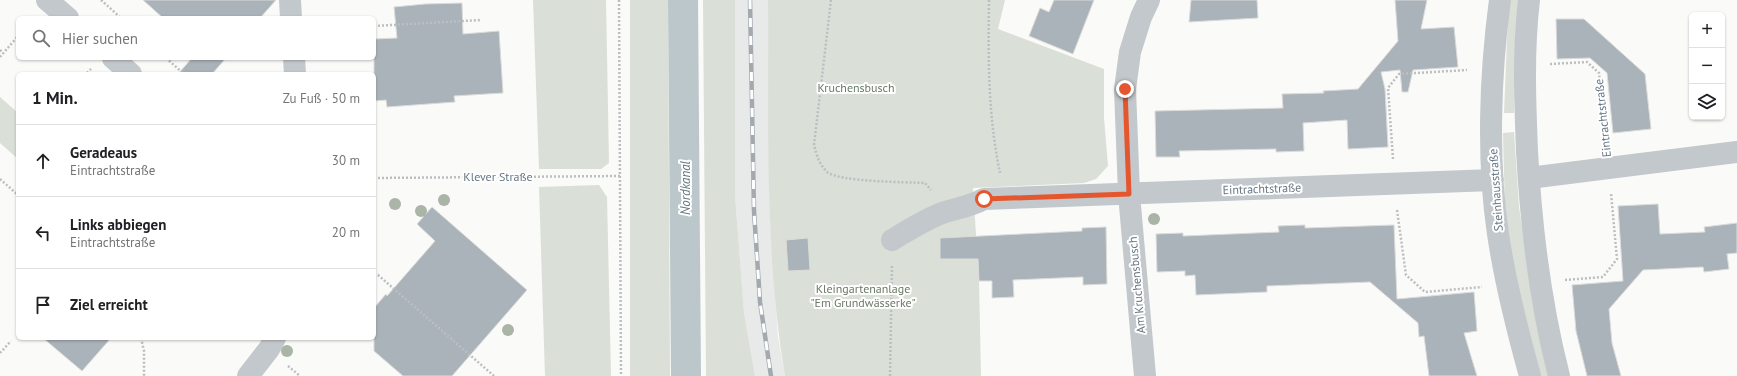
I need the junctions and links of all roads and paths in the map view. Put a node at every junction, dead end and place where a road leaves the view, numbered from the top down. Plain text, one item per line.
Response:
1 (47, 0) edge
2 (101, 0) edge
3 (290, 0) edge
4 (619, 0) edge
5 (831, 0) edge
6 (989, 0) edge
7 (1149, 0) edge
8 (1500, 0) edge
9 (1529, 0) edge
10 (66, 16) edge
11 (119, 16) edge
12 (291, 16) edge
13 (481, 20) dead end
14 (376, 26) edge
15 (16, 38) edge
16 (0, 50) edge
17 (4, 53) junction
18 (0, 57) edge
19 (115, 60) edge
20 (170, 60) edge
21 (294, 60) edge
22 (1525, 65) junction
23 (1494, 69) junction
24 (129, 72) edge
25 (182, 72) edge
26 (295, 72) edge
27 (1737, 152) edge
28 (1608, 169) junction
29 (621, 176) junction
30 (376, 178) edge
31 (1529, 178) junction
32 (0, 179) edge
33 (1493, 180) junction
34 (1394, 185) junction
35 (938, 191) dead end
36 (16, 193) edge
37 (1129, 194) junction
38 (1005, 199) junction
39 (892, 240) joint
40 (376, 274) edge
41 (1540, 283) junction
42 (1507, 284) junction
43 (141, 340) edge
44 (274, 340) edge
45 (11, 341) dead end
46 (0, 353) edge
47 (144, 376) edge
48 (248, 376) edge
49 (494, 376) edge
50 (621, 376) edge
51 (890, 376) edge
52 (1145, 376) edge
53 (1530, 376) edge
54 (1559, 376) edge

1 - 10 street
2 - 11 path
3 - 12 street
4 - 29 path
5 - 35 path
6 - 38 path
7 - 37 street
8 - 23 street, Steinhausstraße
9 - 22 street
13 - 14 path
15 - 17 path
16 - 17 path
17 - 18 path
19 - 24 street
20 - 25 path
21 - 26 street
22 - 28 path, Eintrachtstraße
22 - 31 street
23 - 33 street, Steinhausstraße
23 - 34 path
27 - 28 street, Eintrachtstraße
28 - 31 street, Eintrachtstraße
28 - 41 path, Eintrachtstraße
29 - 30 path, Klever Straße
29 - 50 path
31 - 41 street
32 - 36 path
33 - 34 street, Eintrachtstraße
33 - 42 street, Steinhausstraße
34 - 37 street, Eintrachtstraße
34 - 42 path
37 - 38 street, Eintrachtstraße
37 - 52 street, Am Kruchensbusch
38 - 39 street, Eintrachtstraße
39 - 51 path
40 - 49 path
41 - 54 street
42 - 53 street, Steinhausstraße
43 - 47 path
44 - 48 street
45 - 46 path

